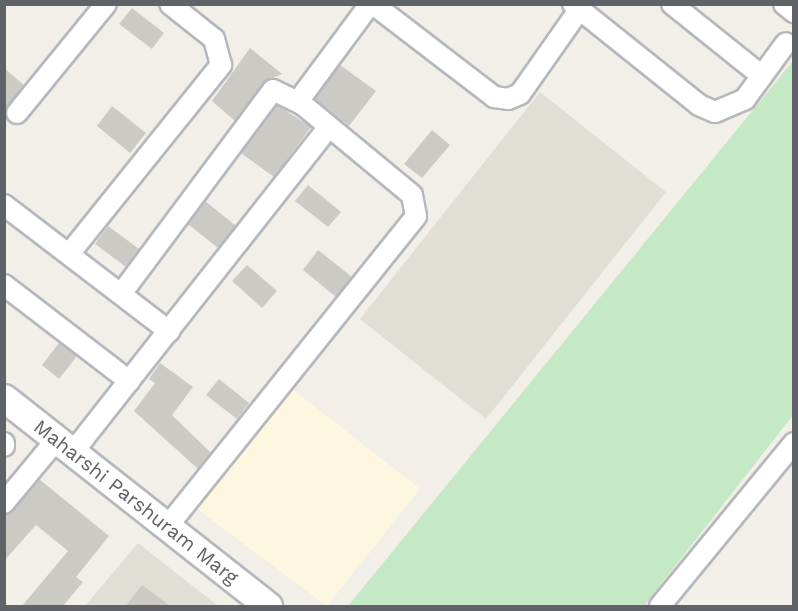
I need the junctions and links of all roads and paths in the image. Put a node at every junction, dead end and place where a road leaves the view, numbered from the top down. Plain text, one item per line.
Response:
1 (106, 4) edge
2 (170, 4) edge
3 (372, 4) edge
4 (672, 4) edge
5 (784, 4) edge
6 (576, 7) edge
7 (794, 12) edge
8 (786, 43) dead end
9 (762, 76) junction
10 (302, 104) junction
11 (17, 113) dead end
12 (328, 128) junction
13 (4, 205) edge
14 (69, 254) junction
15 (4, 285) edge
16 (121, 294) junction
17 (169, 331) junction
18 (129, 381) junction
19 (4, 398) edge
20 (794, 443) edge
21 (65, 446) junction
22 (4, 503) edge
23 (167, 527) junction
24 (268, 606) edge
25 (660, 606) edge

1 - 11 street
2 - 14 street
3 - 6 street
3 - 10 street
4 - 9 street
5 - 7 street
6 - 9 street
8 - 9 street
10 - 12 street
10 - 16 street
12 - 17 street
12 - 23 street
13 - 14 street
14 - 16 street
15 - 18 street
16 - 17 street
17 - 18 street
18 - 21 street
19 - 21 street, Maharshi Parshuram Marg
20 - 25 street
21 - 22 street
21 - 23 street, Maharshi Parshuram Marg
23 - 24 street, Maharshi Parshuram Marg

